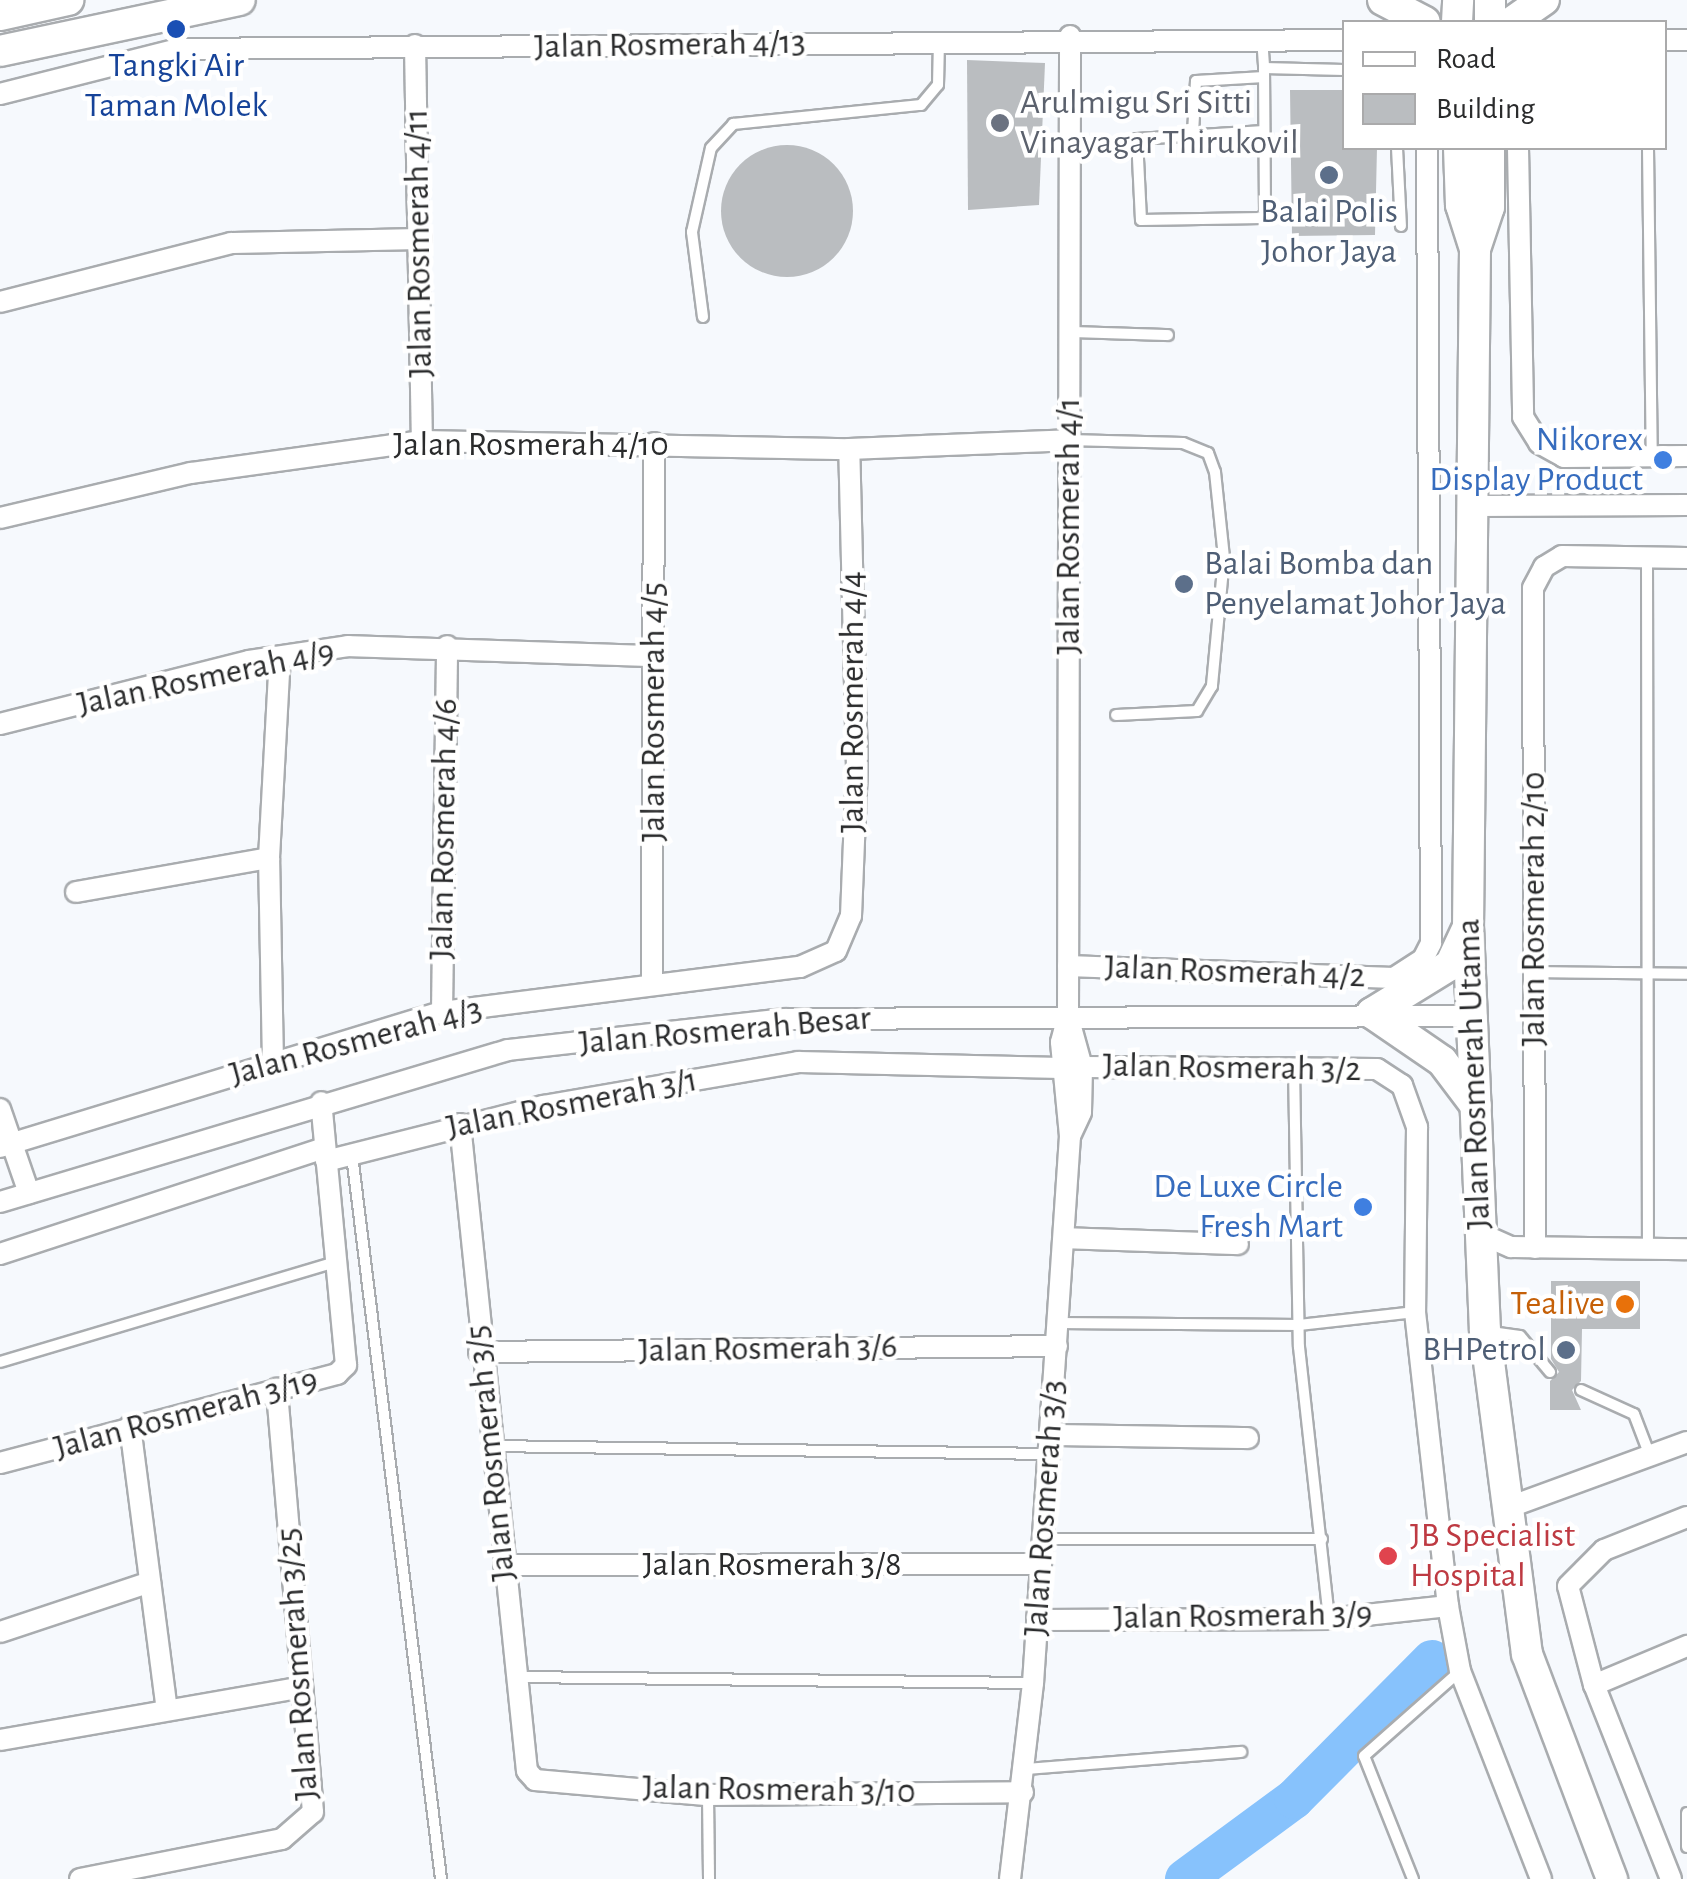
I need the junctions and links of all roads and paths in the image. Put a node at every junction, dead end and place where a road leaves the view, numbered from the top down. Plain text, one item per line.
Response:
1 (68, 0) edge
2 (240, 0) edge
3 (1383, 0) edge
4 (1544, 0) edge
5 (0, 15) edge
6 (1422, 20) edge
7 (1515, 20) edge
8 (1070, 36) junction
9 (1262, 36) junction
10 (939, 40) junction
11 (1342, 40) edge
12 (415, 45) junction
13 (0, 52) edge
14 (1342, 70) edge
15 (1264, 73) junction
16 (0, 94) edge
17 (1264, 131) junction
18 (1192, 133) junction
19 (1398, 150) edge
20 (1427, 150) edge
21 (1459, 150) edge
22 (1489, 150) edge
23 (1518, 150) edge
24 (1648, 150) edge
25 (1401, 226) dead end
26 (421, 239) junction
27 (1475, 249) junction
28 (0, 302) edge
29 (704, 317) dead end
30 (1070, 332) junction
31 (1168, 335) dead end
32 (1069, 440) junction
33 (422, 441) junction
34 (654, 443) junction
35 (849, 449) junction
36 (1652, 455) junction
37 (1687, 456) edge
38 (1687, 505) edge
39 (1475, 506) junction
40 (0, 518) edge
41 (1647, 558) junction
42 (1687, 558) edge
43 (446, 646) junction
44 (654, 656) junction
45 (280, 657) junction
46 (1116, 715) dead end
47 (0, 724) edge
48 (269, 858) junction
49 (76, 892) dead end
50 (1468, 926) junction
51 (836, 951) joint
52 (1068, 966) junction
53 (1534, 972) junction
54 (1648, 973) junction
55 (1687, 974) edge
56 (652, 980) junction
57 (442, 1012) junction
58 (1372, 1013) junction
59 (1068, 1016) junction
60 (1472, 1016) junction
61 (273, 1063) junction
62 (1072, 1068) junction
63 (1294, 1068) junction
64 (321, 1102) junction
65 (1476, 1106) junction
66 (0, 1110) edge
67 (460, 1124) junction
68 (6, 1145) edge
69 (325, 1154) junction
70 (352, 1154) junction
71 (29, 1193) junction
72 (0, 1202) edge
73 (1479, 1233) junction
74 (1064, 1238) junction
75 (1238, 1244) dead end
76 (1534, 1248) junction
77 (1648, 1249) junction
78 (1687, 1249) edge
79 (0, 1254) edge
80 (332, 1263) junction
81 (1414, 1312) junction
82 (1058, 1323) junction
83 (1298, 1326) junction
84 (1486, 1331) junction
85 (1057, 1346) junction
86 (478, 1352) junction
87 (0, 1362) edge
88 (1550, 1372) dead end
89 (277, 1389) junction
90 (1581, 1390) dead end
91 (130, 1426) junction
92 (1248, 1438) dead end
93 (1687, 1442) edge
94 (1050, 1445) junction
95 (491, 1446) junction
96 (1650, 1456) junction
97 (0, 1463) edge
98 (1504, 1509) junction
99 (1687, 1516) edge
100 (1042, 1539) junction
101 (1322, 1539) junction
102 (1039, 1564) junction
103 (504, 1566) junction
104 (150, 1582) junction
105 (1448, 1606) junction
106 (1037, 1620) junction
107 (1329, 1620) junction
108 (0, 1632) edge
109 (1687, 1646) edge
110 (1460, 1671) junction
111 (518, 1677) junction
112 (1032, 1683) junction
113 (1594, 1685) junction
114 (300, 1688) junction
115 (167, 1710) junction
116 (0, 1740) edge
117 (1241, 1752) dead end
118 (1025, 1769) junction
119 (535, 1780) joint
120 (1022, 1792) junction
121 (708, 1795) junction
122 (1687, 1813) edge
123 (1687, 1847) edge
124 (80, 1879) edge
125 (441, 1879) edge
126 (709, 1879) edge
127 (1010, 1879) edge
128 (1413, 1879) edge
129 (1541, 1879) edge
130 (1612, 1879) edge
131 (1671, 1879) edge

1 - 5 main road
2 - 13 main road
3 - 6 main road
4 - 7 main road
8 - 9 street, Jalan Rosmerah 4/13
8 - 10 street, Jalan Rosmerah 4/13
8 - 30 street, Jalan Rosmerah 4/1
9 - 11 street, Jalan Rosmerah 4/13
9 - 15 lane
10 - 12 street, Jalan Rosmerah 4/13
10 - 29 lane
12 - 16 street, Jalan Rosmerah 4/13
12 - 26 street, Jalan Rosmerah 4/11
14 - 15 lane
15 - 17 lane
15 - 18 lane
17 - 18 lane
17 - 18 lane
19 - 25 lane
20 - 52 street, Jalan Rosmerah 4/2
21 - 27 main road, Jalan Rosmerah Utama
22 - 27 main road, Jalan Rosmerah Utama
23 - 36 street
24 - 36 lane
26 - 28 street
26 - 33 street, Jalan Rosmerah 4/11
27 - 39 main road, Jalan Rosmerah Utama
30 - 31 lane
30 - 32 street, Jalan Rosmerah 4/1
32 - 35 street, Jalan Rosmerah 4/10
32 - 46 lane
32 - 52 street, Jalan Rosmerah 4/1
33 - 34 street, Jalan Rosmerah 4/10
33 - 40 street, Jalan Rosmerah 4/10
34 - 35 street, Jalan Rosmerah 4/10
34 - 44 street, Jalan Rosmerah 4/5
35 - 51 street, Jalan Rosmerah 4/4
36 - 37 street
38 - 39 street
39 - 50 main road, Jalan Rosmerah Utama
41 - 42 street, Jalan Rosmerah 2/10
41 - 53 street, Jalan Rosmerah 2/10
41 - 54 lane
43 - 44 street, Jalan Rosmerah 4/9
43 - 45 street, Jalan Rosmerah 4/9
43 - 57 street, Jalan Rosmerah 4/6
44 - 56 street, Jalan Rosmerah 4/5
45 - 47 street, Jalan Rosmerah 4/9
45 - 48 street
48 - 49 street
48 - 61 street
50 - 58 main road
50 - 60 main road, Jalan Rosmerah Utama
51 - 56 street, Jalan Rosmerah 4/3
52 - 59 street, Jalan Rosmerah 4/1
53 - 54 lane
53 - 76 street, Jalan Rosmerah 2/10
54 - 55 lane
54 - 77 lane
56 - 57 street, Jalan Rosmerah 4/3
57 - 61 street, Jalan Rosmerah 4/3
58 - 59 street, Jalan Rosmerah Besar
58 - 60 street, Jalan Rosmerah Besar
58 - 65 main road
59 - 62 street, Jalan Rosmerah 3/3
59 - 64 street, Jalan Rosmerah Besar
60 - 65 main road, Jalan Rosmerah Utama
61 - 68 street, Jalan Rosmerah 4/3
62 - 63 street, Jalan Rosmerah 3/2
62 - 67 street, Jalan Rosmerah 3/1
62 - 74 street, Jalan Rosmerah 3/3
63 - 81 street, Jalan Rosmerah 3/2
63 - 83 lane
64 - 69 street, Jalan Rosmerah 3/19
64 - 71 street, Jalan Rosmerah Besar
65 - 73 main road, Jalan Rosmerah Utama
66 - 68 street
67 - 70 street, Jalan Rosmerah 3/1
67 - 86 street, Jalan Rosmerah 3/5
68 - 71 street
69 - 70 street, Jalan Rosmerah 3/1
69 - 79 street, Jalan Rosmerah 3/1
69 - 80 street, Jalan Rosmerah 3/19
70 - 125 lane
71 - 72 street, Jalan Rosmerah Besar
73 - 76 street
73 - 84 main road, Jalan Rosmerah Utama
74 - 75 street
74 - 82 street, Jalan Rosmerah 3/3
76 - 77 street
77 - 78 street
80 - 87 lane
80 - 89 street, Jalan Rosmerah 3/19
81 - 83 lane
81 - 105 street, Jalan Rosmerah 3/2
82 - 83 lane
82 - 85 street, Jalan Rosmerah 3/3
83 - 101 lane
84 - 88 lane
84 - 98 main road, Jalan Rosmerah Utama
85 - 86 street, Jalan Rosmerah 3/6
85 - 94 street, Jalan Rosmerah 3/3
86 - 95 street, Jalan Rosmerah 3/5
89 - 91 street, Jalan Rosmerah 3/19
89 - 114 street, Jalan Rosmerah 3/25
90 - 96 lane
91 - 97 street, Jalan Rosmerah 3/19
91 - 104 street
92 - 94 street
93 - 96 street
94 - 95 lane
94 - 100 street, Jalan Rosmerah 3/3
95 - 103 street, Jalan Rosmerah 3/5
96 - 98 street
98 - 130 main road, Jalan Rosmerah Utama
99 - 113 street
100 - 101 lane
100 - 102 street, Jalan Rosmerah 3/3
101 - 107 lane
102 - 103 street, Jalan Rosmerah 3/8
102 - 106 street, Jalan Rosmerah 3/3
103 - 111 street, Jalan Rosmerah 3/5
104 - 108 street
104 - 115 street
105 - 107 street, Jalan Rosmerah 3/9
105 - 110 street, Jalan Rosmerah 3/2
106 - 107 street, Jalan Rosmerah 3/9
106 - 112 street, Jalan Rosmerah 3/3
109 - 113 street
110 - 128 lane
110 - 129 street, Jalan Rosmerah 3/2
111 - 112 lane
111 - 119 street, Jalan Rosmerah 3/5
112 - 118 street, Jalan Rosmerah 3/3
113 - 131 street
114 - 115 street
114 - 124 street, Jalan Rosmerah 3/25
115 - 116 street
117 - 118 lane
118 - 120 street, Jalan Rosmerah 3/3
119 - 121 street, Jalan Rosmerah 3/10
120 - 121 street, Jalan Rosmerah 3/10
120 - 127 street, Jalan Rosmerah 3/3
121 - 126 lane
122 - 123 lane

